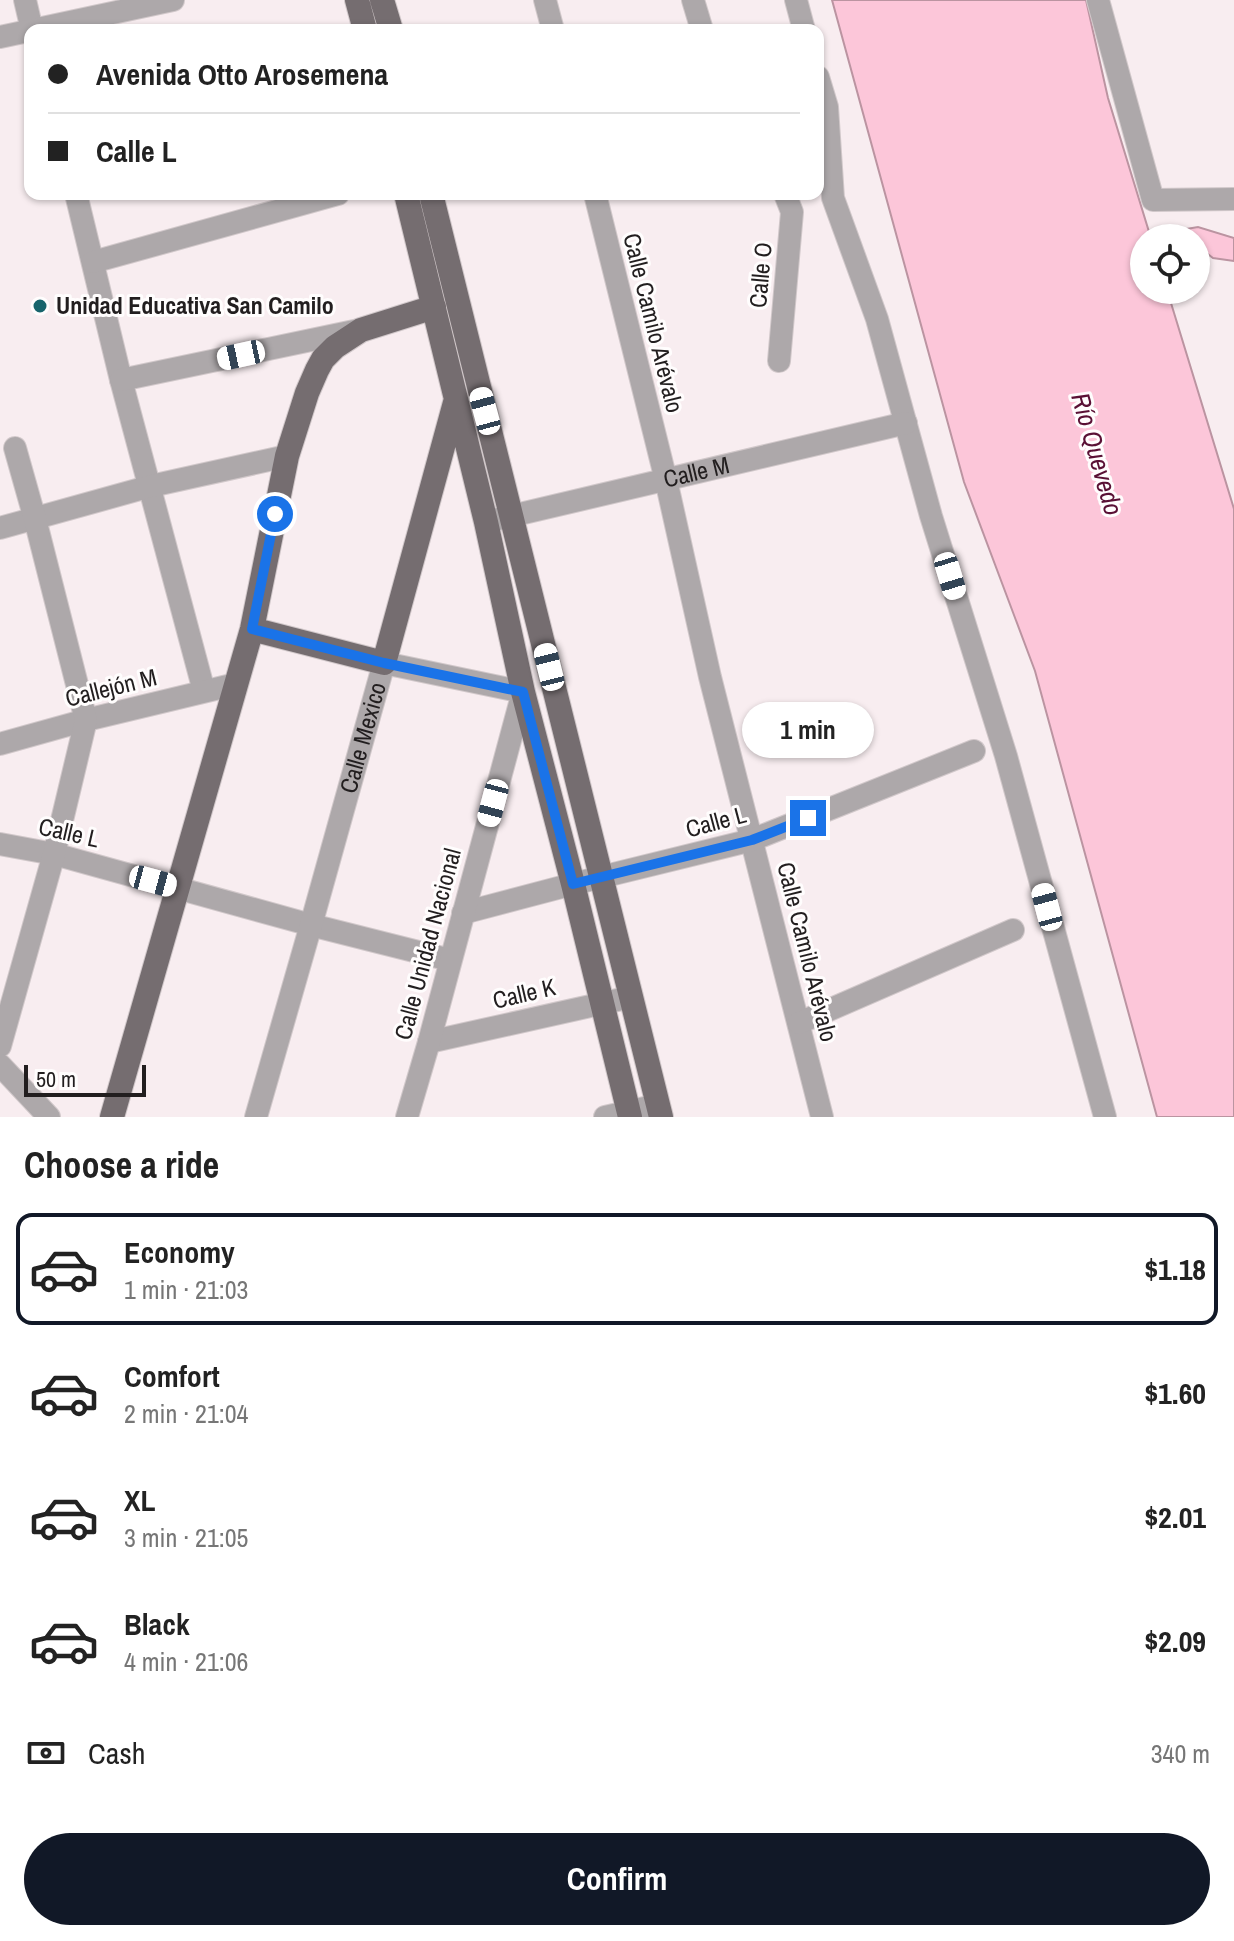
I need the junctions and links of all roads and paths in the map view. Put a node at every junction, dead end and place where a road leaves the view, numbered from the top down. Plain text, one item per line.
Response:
1 (25, 0) edge
2 (173, 0) edge
3 (357, 0) edge
4 (382, 0) edge
5 (545, 0) edge
6 (693, 0) edge
7 (796, 0) edge
8 (1098, 0) edge
9 (31, 24) edge
10 (56, 24) edge
11 (363, 24) edge
12 (389, 24) edge
13 (551, 24) edge
14 (700, 24) edge
15 (802, 24) edge
16 (24, 31) edge
17 (0, 37) edge
18 (824, 97) edge
19 (1234, 199) edge
20 (78, 200) edge
21 (316, 200) edge
22 (407, 200) edge
23 (432, 200) edge
24 (596, 200) edge
25 (787, 200) edge
26 (93, 262) junction
27 (434, 307) junction
28 (361, 330) junction
29 (471, 358) junction
30 (779, 361) dead end
31 (121, 380) junction
32 (457, 396) junction
33 (906, 423) junction
34 (15, 448) dead end
35 (287, 456) junction
36 (666, 480) junction
37 (151, 486) junction
38 (512, 516) junction
39 (35, 519) junction
40 (486, 522) junction
41 (0, 528) edge
42 (252, 629) junction
43 (384, 663) junction
44 (236, 684) junction
45 (204, 691) junction
46 (523, 692) junction
47 (86, 720) junction
48 (0, 744) edge
49 (974, 751) dead end
50 (752, 840) junction
51 (0, 844) edge
52 (54, 854) junction
53 (602, 878) junction
54 (573, 884) junction
55 (178, 888) junction
56 (463, 913) junction
57 (311, 925) junction
58 (1013, 930) dead end
59 (450, 960) junction
60 (631, 997) junction
61 (602, 1003) junction
62 (799, 1023) junction
63 (429, 1042) junction
64 (0, 1046) edge
65 (0, 1065) edge
66 (660, 1111) edge
67 (621, 1115) edge
68 (49, 1117) edge
69 (112, 1117) edge
70 (256, 1117) edge
71 (407, 1117) edge
72 (822, 1117) edge
73 (1105, 1117) edge

1 - 9 street
2 - 10 street
3 - 11 main road
4 - 12 main road
5 - 13 street
6 - 14 street
7 - 15 street
8 - 19 street
16 - 17 street
18 - 33 street
20 - 26 street
21 - 26 street
22 - 27 main road
23 - 29 main road
24 - 36 street, Calle Camilo Arévalo
25 - 30 street, Calle O
26 - 31 street
27 - 28 main road
27 - 32 main road
28 - 31 street
28 - 35 main road
29 - 32 main road, Calle Mexico
29 - 38 main road
31 - 37 street
32 - 40 main road
32 - 43 main road, Calle Mexico
33 - 36 street, Calle M
33 - 73 street
34 - 39 street
35 - 37 street
35 - 42 main road
36 - 38 street, Calle M
36 - 50 street, Calle Camilo Arévalo
37 - 39 street
37 - 45 street
38 - 40 street, Calle M
38 - 53 main road
39 - 41 street
39 - 47 street
40 - 46 main road
42 - 43 main road
42 - 44 main road
43 - 46 street
43 - 57 street, Calle Mexico
44 - 45 street, Callejón M
44 - 55 main road
45 - 47 street, Callejón M
46 - 54 main road
46 - 56 street, Calle Unidad Nacional
47 - 48 street, Callejón M
47 - 52 street
49 - 50 street, Calle L
50 - 53 street, Calle L
50 - 62 street, Calle Camilo Arévalo
51 - 52 street, Calle L
52 - 55 street, Calle L
52 - 64 street
53 - 54 street, Calle L
53 - 60 main road
54 - 56 street, Calle L
54 - 61 main road
55 - 57 street, Calle L
55 - 69 main road
56 - 59 street, Calle Unidad Nacional
57 - 59 street, Calle L
57 - 70 street, Calle Mexico
58 - 62 street
59 - 63 street, Calle Unidad Nacional
60 - 61 street, Calle K
60 - 66 main road
61 - 63 street, Calle K
61 - 67 main road
62 - 72 street, Calle Camilo Arévalo
63 - 71 street, Calle Unidad Nacional
65 - 68 street
66 - 67 street

